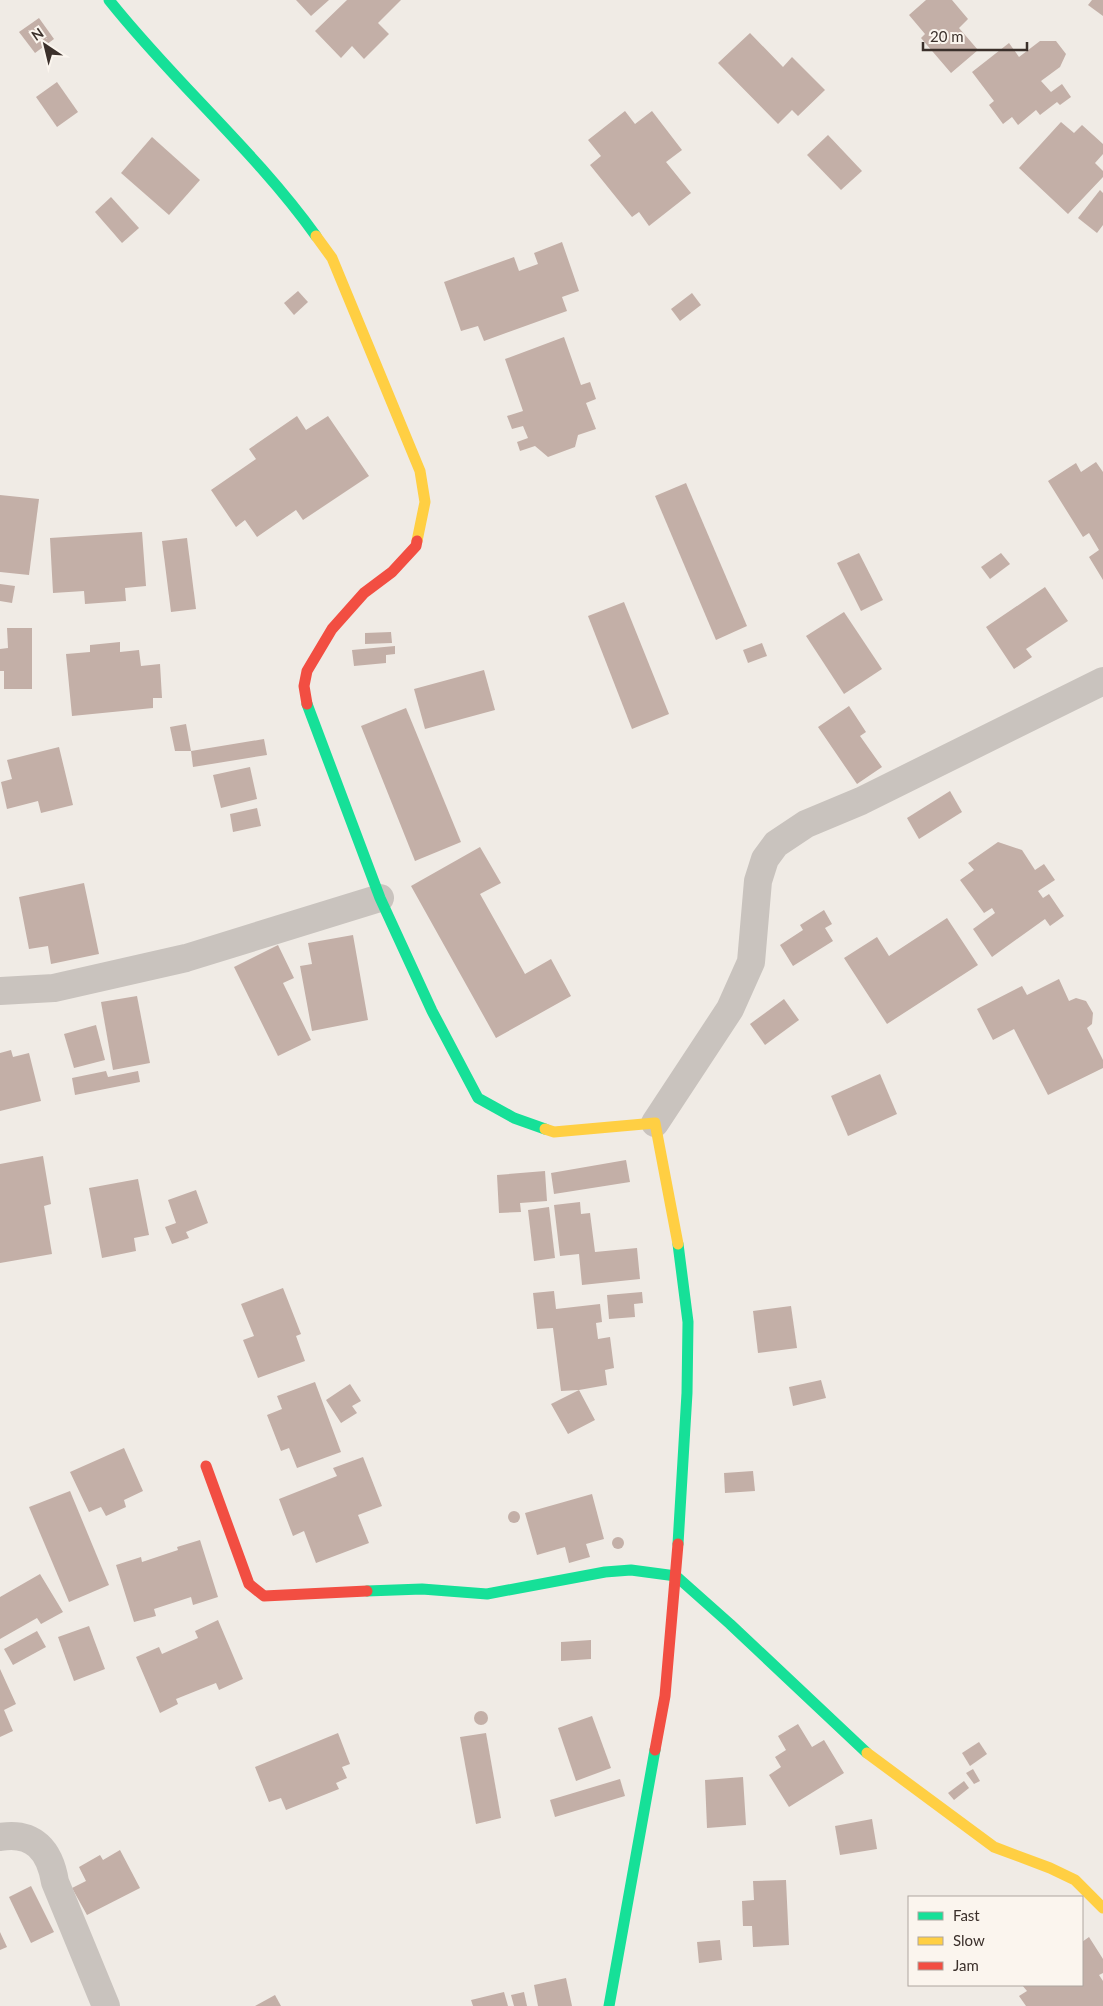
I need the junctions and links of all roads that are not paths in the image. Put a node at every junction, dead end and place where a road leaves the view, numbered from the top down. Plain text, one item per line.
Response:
1 (109, 0) edge
2 (1101, 686) edge
3 (380, 898) junction
4 (0, 991) edge
5 (655, 1123) junction
6 (206, 1466) dead end
7 (676, 1576) junction
8 (0, 1837) edge
9 (1103, 1908) edge
10 (106, 2006) edge
11 (609, 2006) edge

1 - 3 street
2 - 5 street
3 - 4 street
3 - 5 street
5 - 7 street
6 - 7 street
7 - 9 street
7 - 11 street
8 - 10 street

